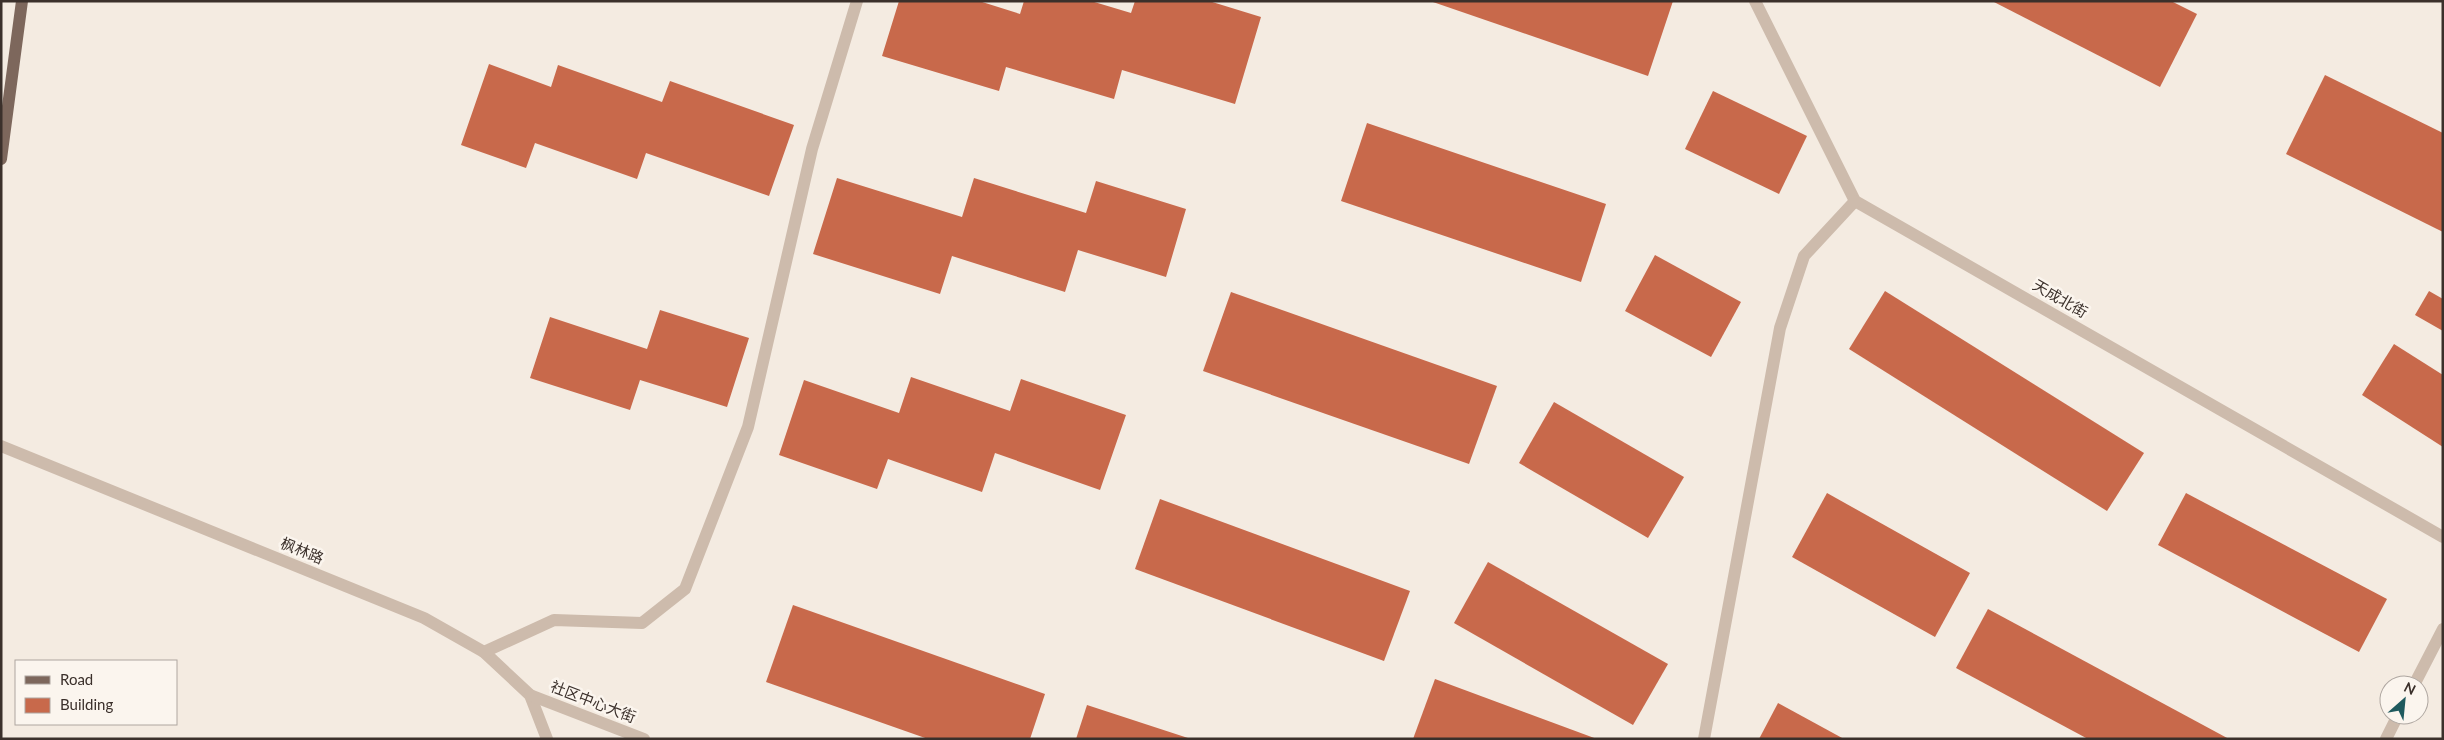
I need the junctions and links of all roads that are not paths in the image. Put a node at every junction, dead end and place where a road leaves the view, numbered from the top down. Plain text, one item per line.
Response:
1 (22, 1) edge
2 (857, 1) edge
3 (1755, 1) edge
4 (1, 159) edge
5 (1855, 201) junction
6 (1, 446) edge
7 (2443, 537) edge
8 (2443, 629) edge
9 (484, 652) junction
10 (2419, 675) edge
11 (530, 695) junction
12 (2393, 725) edge
13 (547, 739) edge
14 (644, 739) edge
15 (1704, 739) edge
16 (2386, 739) edge

1 - 4 main road
2 - 9 street
3 - 5 street
5 - 7 street, 天成北街
5 - 15 street
6 - 9 street, 枫林路
8 - 10 street
9 - 11 street, 枫林路
11 - 13 street, 枫林路
11 - 14 street, 社区中心大街
12 - 16 street

